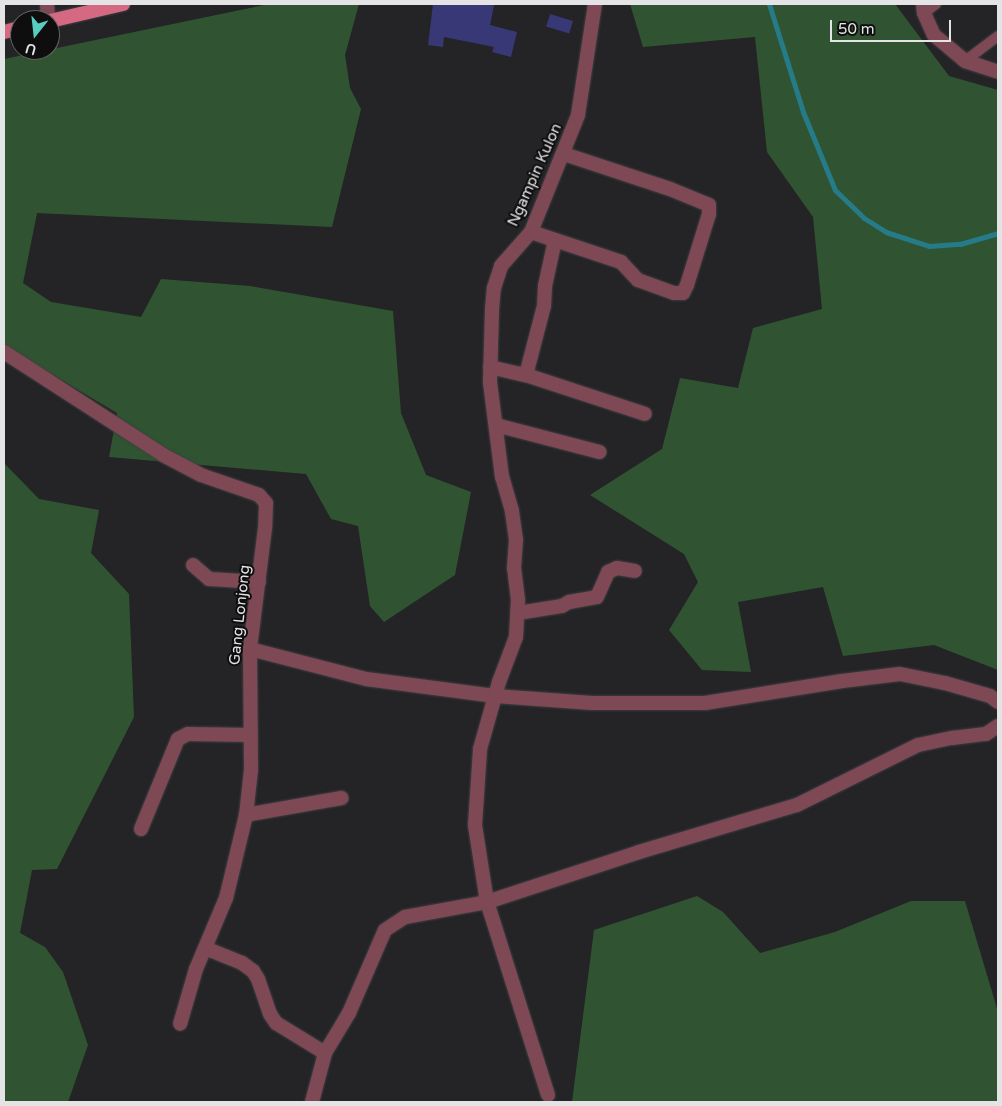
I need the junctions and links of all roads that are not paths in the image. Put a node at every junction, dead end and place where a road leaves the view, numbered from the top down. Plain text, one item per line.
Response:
1 (123, 4) edge
2 (595, 4) edge
3 (936, 4) edge
4 (923, 8) edge
5 (60, 18) edge
6 (998, 36) edge
7 (965, 61) junction
8 (998, 72) edge
9 (564, 154) junction
10 (531, 232) junction
11 (555, 240) junction
12 (4, 352) edge
13 (490, 367) junction
14 (526, 375) junction
15 (645, 414) dead end
16 (495, 418) junction
17 (600, 452) dead end
18 (193, 565) dead end
19 (635, 571) dead end
20 (259, 582) junction
21 (518, 613) junction
22 (250, 649) junction
23 (495, 696) junction
24 (998, 702) edge
25 (998, 726) edge
26 (250, 735) junction
27 (341, 798) dead end
28 (246, 815) junction
29 (141, 829) dead end
30 (487, 902) junction
31 (205, 948) junction
32 (180, 1024) dead end
33 (325, 1053) junction
34 (548, 1095) dead end
35 (312, 1102) edge

1 - 5 main road
2 - 9 street, Ngampin Kulon
3 - 4 lane
4 - 7 street
6 - 7 lane
7 - 8 street
9 - 10 street, Ngampin Kulon
9 - 11 street
10 - 11 street
10 - 13 street, Ngampin Kulon
11 - 14 street
12 - 20 street, Gang Lonjong
13 - 14 street
13 - 16 street, Ngampin Kulon
14 - 15 street
16 - 17 street
16 - 21 street, Ngampin Kulon
18 - 20 street
19 - 21 street
20 - 22 street, Gang Lonjong
21 - 23 street, Ngampin Kulon
22 - 23 street
22 - 26 street, Gang Lonjong
23 - 24 street
23 - 30 street, Ngampin Kulon
25 - 30 street
26 - 28 street, Gang Lonjong
26 - 29 street
27 - 28 street
28 - 31 street, Gang Lonjong
30 - 33 street
30 - 34 street, Ngampin Kulon
31 - 32 street, Gang Lonjong
31 - 33 street
33 - 35 street

